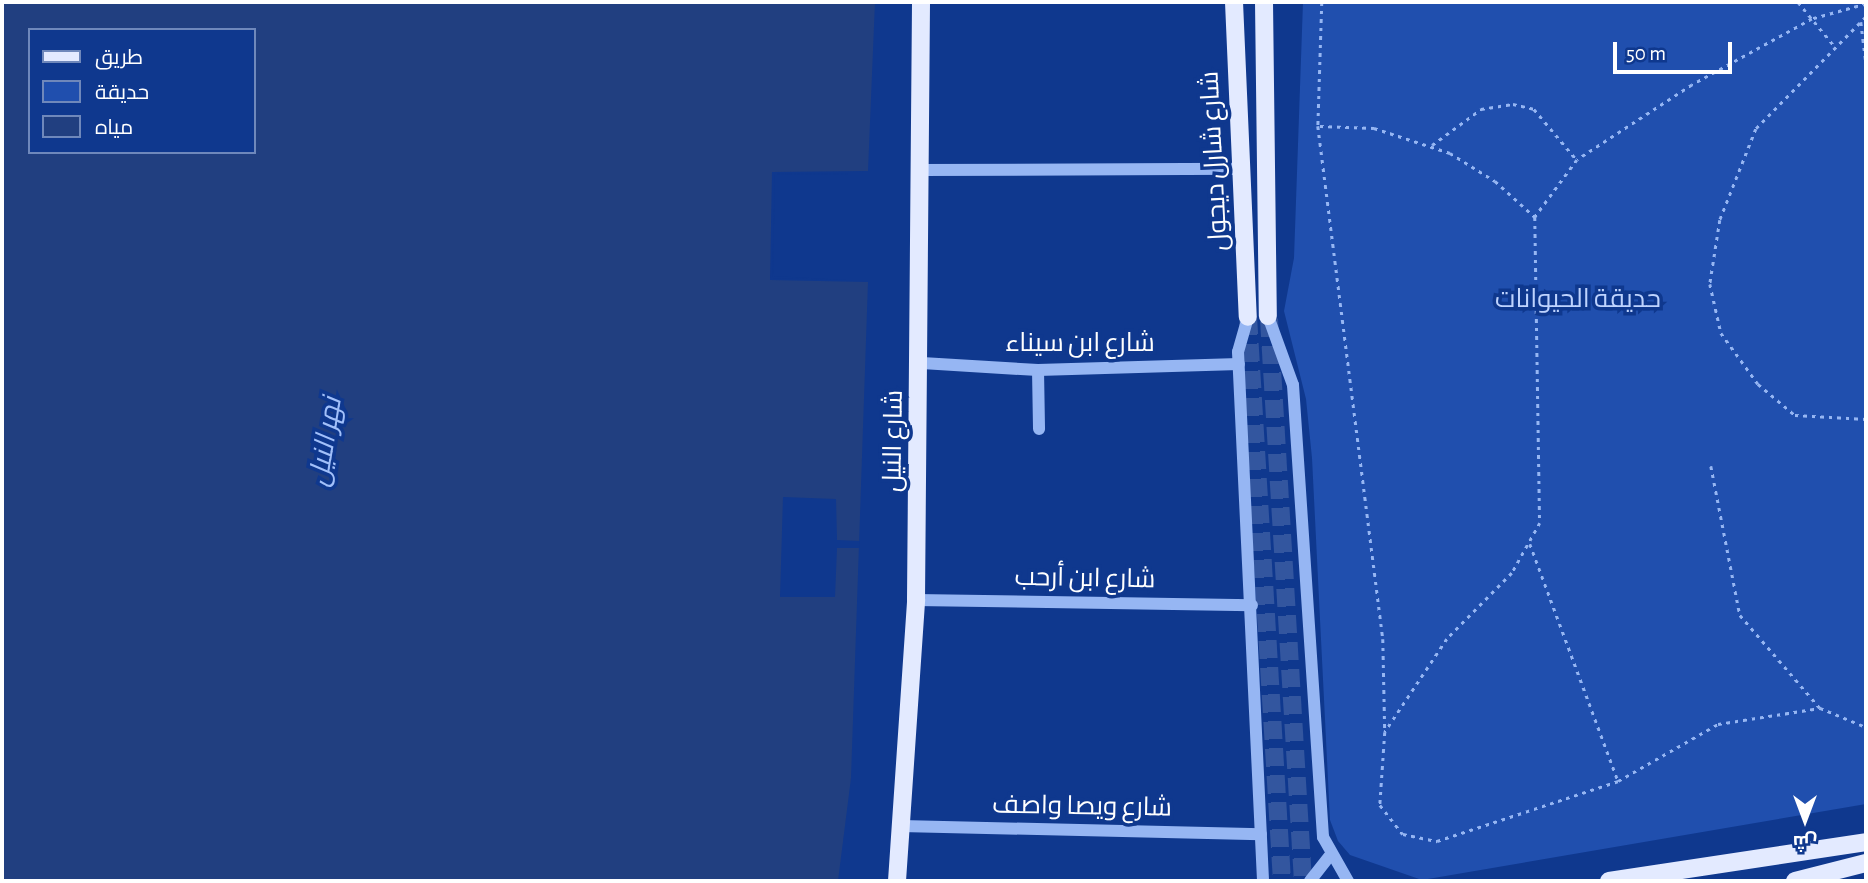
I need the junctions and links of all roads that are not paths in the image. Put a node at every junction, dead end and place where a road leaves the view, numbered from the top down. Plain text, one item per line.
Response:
1 (921, 2) edge
2 (1234, 2) edge
3 (1264, 2) edge
4 (1242, 169) junction
5 (919, 170) junction
6 (1268, 316) joint
7 (1248, 317) joint
8 (922, 363) junction
9 (1239, 364) junction
10 (1038, 370) junction
11 (1039, 429) dead end
12 (916, 600) junction
13 (1252, 605) junction
14 (901, 826) junction
15 (1261, 834) junction
16 (1866, 842) edge
17 (1329, 857) junction
18 (1866, 863) edge
19 (1658, 878) edge
20 (897, 881) edge
21 (1263, 881) edge
22 (1310, 881) edge
23 (1348, 881) edge
24 (1609, 881) edge
25 (1795, 881) edge

1 - 5 main road, شارع النيل
2 - 4 main road, شارع شارل ديجول
3 - 6 main road, شارع شارل ديجول
4 - 5 street
4 - 7 main road, شارع شارل ديجول
5 - 8 main road, شارع النيل
6 - 17 street
7 - 9 street
8 - 10 street, شارع ابن سيناء
8 - 12 main road, شارع النيل
9 - 10 street, شارع ابن سيناء
9 - 13 street
10 - 11 street
12 - 13 street, شارع ابن أرحب
12 - 14 main road, شارع النيل
13 - 15 street
14 - 15 street, شارع ويصا واصف
14 - 20 main road, شارع النيل
15 - 21 street
16 - 19 main road
17 - 22 street
17 - 23 street
18 - 25 main road
19 - 24 main road

